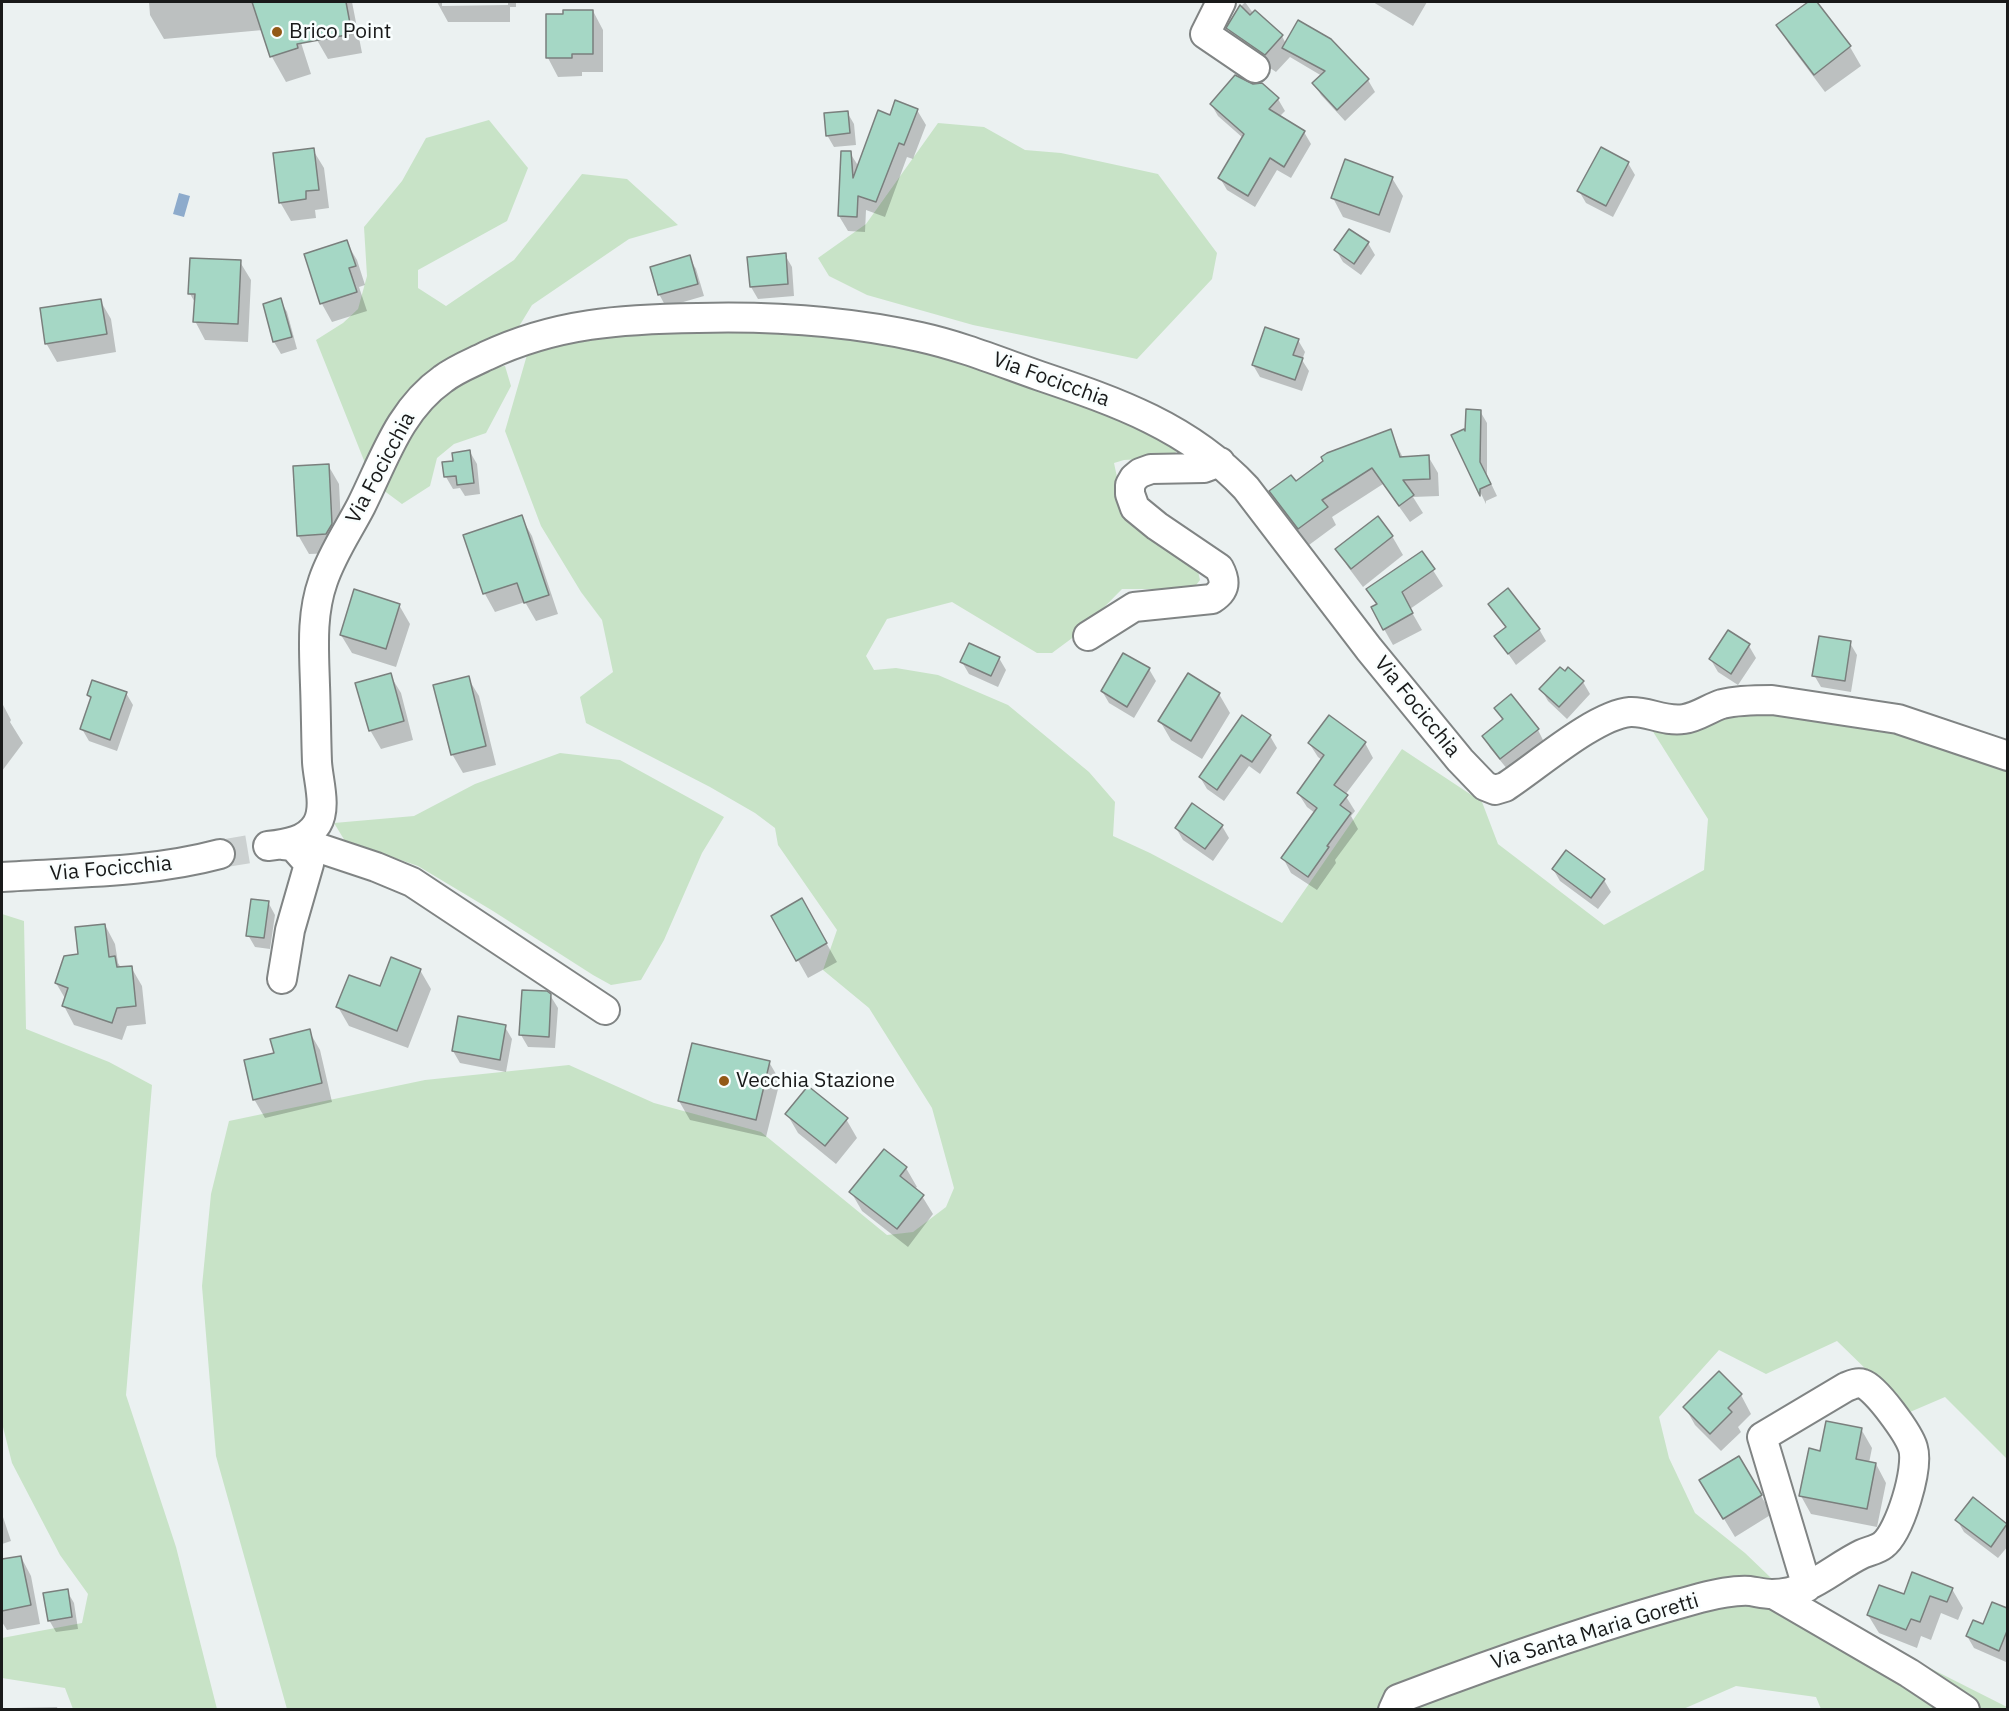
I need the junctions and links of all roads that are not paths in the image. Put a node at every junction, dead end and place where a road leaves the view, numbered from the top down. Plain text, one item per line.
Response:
1 (1221, 2) edge
2 (1255, 68) dead end
3 (1220, 462) junction
4 (1088, 636) dead end
5 (2007, 756) edge
6 (280, 846) junction
7 (220, 854) tunnel mouth
8 (2, 877) edge
9 (282, 979) dead end
10 (605, 1010) dead end
11 (1818, 1581) junction
12 (1773, 1594) junction
13 (1393, 1710) edge
14 (1965, 1710) edge

1 - 2 street
3 - 4 street
3 - 5 street, Via Focicchia
3 - 6 street, Via Focicchia
6 - 9 street
6 - 10 street
7 - 8 street, Via Focicchia
11 - 11 street
11 - 12 street, Via Santa Maria Goretti
12 - 13 street, Via Santa Maria Goretti
12 - 14 street

